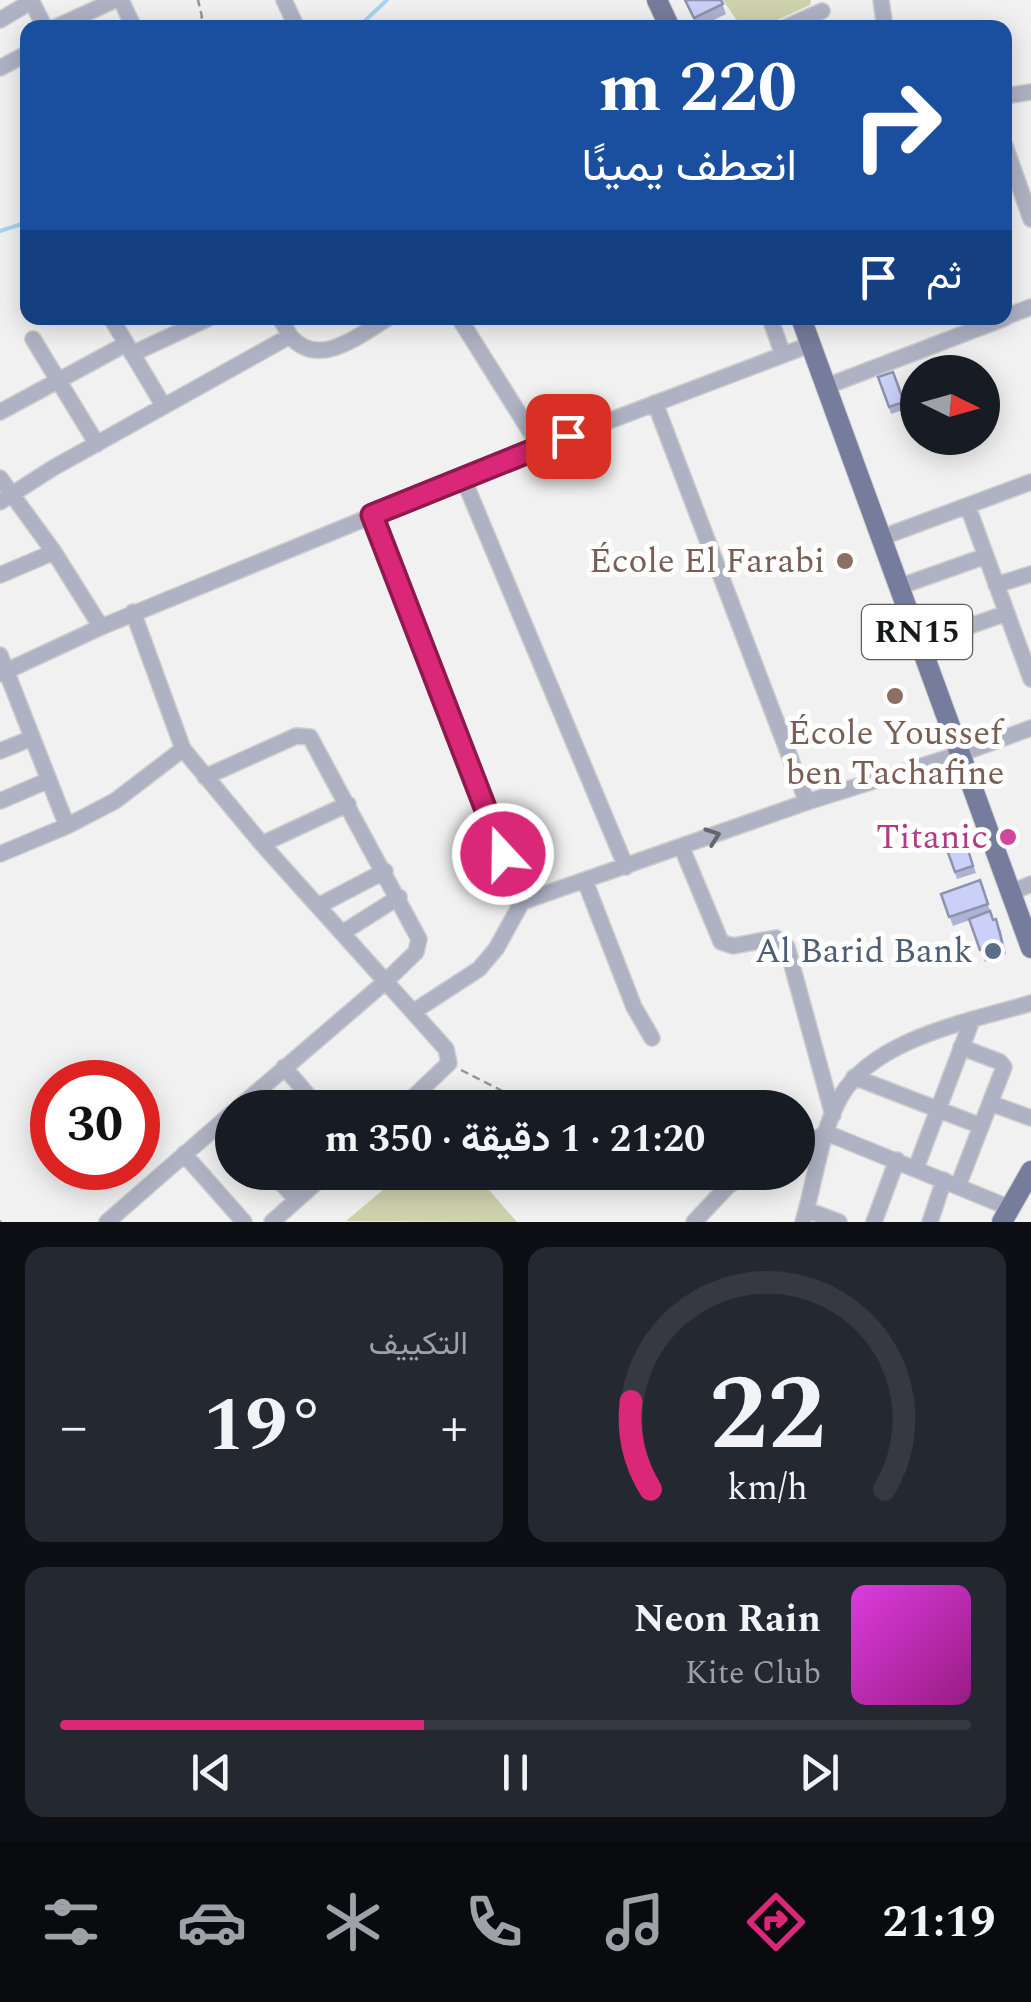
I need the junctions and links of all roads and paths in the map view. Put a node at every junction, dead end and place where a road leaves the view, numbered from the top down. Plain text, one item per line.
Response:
1 (31, 0) edge
2 (118, 0) edge
3 (822, 10) dead end
4 (0, 20) edge
5 (72, 20) edge
6 (801, 20) edge
7 (1012, 166) edge
8 (1031, 219) edge
9 (116, 325) edge
10 (191, 325) edge
11 (284, 325) edge
12 (376, 325) edge
13 (463, 325) edge
14 (773, 325) edge
15 (804, 325) edge
16 (984, 325) edge
17 (290, 336) junction
18 (33, 339) dead end
19 (812, 344) junction
20 (129, 349) junction
21 (783, 354) junction
22 (58, 380) junction
23 (827, 386) junction
24 (654, 403) junction
25 (164, 406) junction
26 (0, 412) edge
27 (96, 444) junction
28 (540, 447) junction
29 (0, 478) edge
30 (464, 478) junction
31 (1031, 482) edge
32 (6, 498) edge
33 (968, 507) junction
34 (372, 515) junction
35 (883, 537) junction
36 (54, 552) junction
37 (986, 556) junction
38 (1031, 574) edge
39 (0, 575) edge
40 (996, 585) junction
41 (901, 586) junction
42 (133, 612) junction
43 (1006, 613) junction
44 (101, 626) junction
45 (921, 643) junction
46 (0, 655) edge
47 (3, 673) edge
48 (1031, 679) edge
49 (1031, 728) edge
50 (32, 738) junction
51 (183, 749) junction
52 (0, 750) edge
53 (960, 754) junction
54 (205, 777) junction
55 (49, 780) junction
56 (0, 801) edge
57 (807, 802) junction
58 (348, 804) junction
59 (67, 826) junction
60 (262, 844) junction
61 (682, 848) junction
62 (0, 854) edge
63 (626, 867) junction
64 (385, 871) junction
65 (584, 881) junction
66 (1031, 884) edge
67 (1010, 892) junction
68 (399, 897) junction
69 (522, 902) junction
70 (318, 906) junction
71 (342, 933) junction
72 (1031, 948) edge
73 (385, 982) junction
74 (1031, 1003) edge
75 (413, 1012) junction
76 (972, 1020) junction
77 (652, 1038) dead end
78 (961, 1047) junction
79 (448, 1063) junction
80 (284, 1067) junction
81 (854, 1077) junction
82 (258, 1090) edge
83 (304, 1090) edge
84 (420, 1090) edge
85 (501, 1090) edge
86 (990, 1103) junction
87 (936, 1110) junction
88 (832, 1115) junction
89 (1031, 1118) edge
90 (981, 1126) junction
91 (215, 1131) edge
92 (827, 1133) junction
93 (815, 1139) edge
94 (184, 1154) junction
95 (897, 1160) junction
96 (916, 1168) junction
97 (1031, 1172) edge
98 (951, 1183) junction
99 (288, 1190) edge
100 (308, 1190) edge
101 (724, 1190) edge
102 (297, 1200) junction
103 (1006, 1215) edge
104 (126, 1216) edge
105 (805, 1216) edge
106 (107, 1222) edge
107 (244, 1222) edge
108 (272, 1222) edge
109 (694, 1222) edge
110 (839, 1222) edge
111 (874, 1222) edge
112 (930, 1222) edge

1 - 4 street
2 - 5 street
3 - 6 street
7 - 8 street
9 - 20 street
10 - 20 street
11 - 17 street
12 - 17 street
13 - 28 street
14 - 21 street
15 - 19 main road, RN15
16 - 23 street
17 - 25 street
18 - 22 street
19 - 21 street
19 - 23 main road, RN15
20 - 22 street
20 - 25 street
21 - 24 street
22 - 26 street
22 - 27 street
23 - 35 main road, RN15
24 - 28 street
24 - 57 street
25 - 27 street
27 - 32 street
28 - 30 street
29 - 32 street
30 - 34 street
30 - 63 street
31 - 33 street
32 - 36 street
33 - 35 street
33 - 37 street
34 - 42 street
34 - 69 street
35 - 41 main road, RN15
36 - 39 street
36 - 44 street
37 - 40 street
37 - 41 street
38 - 40 street
40 - 43 street
41 - 45 main road, RN15
42 - 44 street
42 - 51 street
43 - 45 street
43 - 48 street
44 - 47 street
45 - 53 main road, RN15
46 - 47 street
47 - 50 street
49 - 53 street
50 - 52 street
50 - 55 street
51 - 54 street
51 - 59 street
53 - 57 street
53 - 67 main road, RN15
54 - 58 street
54 - 60 street
55 - 56 street
55 - 59 street
61 -> 57 street
58 - 60 street
58 - 64 street
59 - 62 street
60 - 70 street
61 - 63 street
61 - 88 street
63 - 65 street
64 - 68 street
64 - 70 street
65 - 69 street
65 - 77 street
66 - 67 street
67 - 72 main road, RN15
68 - 71 street
68 - 73 street
69 - 75 street
70 - 71 street
71 - 73 street
73 - 75 street
73 - 80 street
74 - 76 street
75 - 79 street
76 - 78 street
76 - 81 street
78 - 86 street
78 - 87 street
79 - 84 street
79 - 85 path
80 - 82 street
80 - 83 street
81 - 87 street
81 - 88 street
86 - 89 street
86 - 90 street
87 - 90 street
87 - 96 street
88 - 92 street
90 - 98 street
91 - 94 street
92 - 93 street
92 - 95 street
92 - 105 street
94 - 104 street
94 - 107 street
95 - 96 street
95 - 111 street
96 - 98 street
97 - 103 main road
98 - 103 street
98 - 112 street
99 - 102 street
100 - 102 street
101 - 109 street
102 - 108 street
104 - 106 street
105 - 110 street

